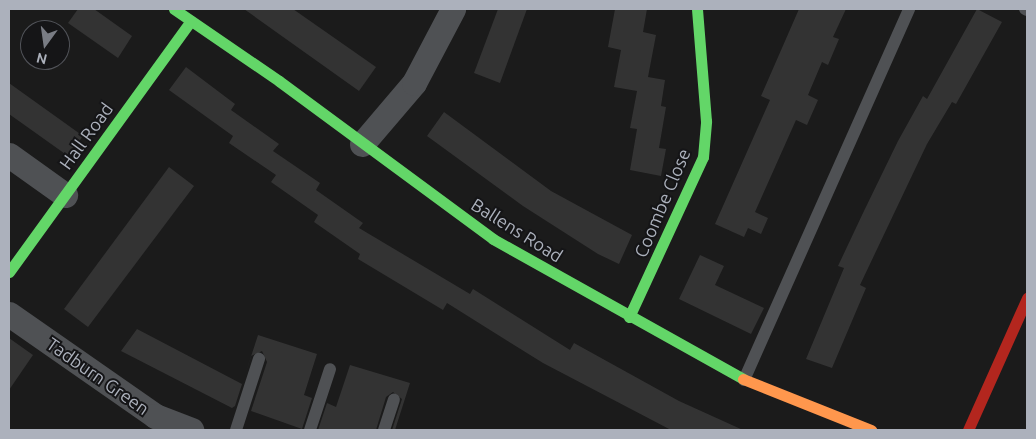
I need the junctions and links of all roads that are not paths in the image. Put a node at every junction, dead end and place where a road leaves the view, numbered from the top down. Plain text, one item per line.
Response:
1 (174, 9) edge
2 (453, 9) edge
3 (696, 9) edge
4 (909, 9) edge
5 (191, 21) junction
6 (362, 144) junction
7 (9, 155) edge
8 (65, 195) junction
9 (9, 272) edge
10 (1027, 298) edge
11 (9, 314) edge
12 (629, 317) junction
13 (1022, 325) edge
14 (259, 359) dead end
15 (330, 369) dead end
16 (744, 380) junction
17 (394, 400) dead end
18 (152, 423) edge
19 (191, 430) edge
20 (236, 430) edge
21 (310, 430) edge
22 (384, 430) edge
23 (871, 430) edge
24 (968, 430) edge

1 - 5 street, Ballens Road
2 - 6 street
3 - 12 street, Coombe Close
4 - 16 lane
5 - 6 street, Ballens Road
5 - 8 street, Hall Road
6 - 12 street, Ballens Road
7 - 8 street
8 - 9 street, Hall Road
10 - 13 street
11 - 18 street, Tadburn Green
12 - 16 street, Ballens Road
13 - 24 street
14 - 20 lane
15 - 21 lane
16 - 23 street, Ballens Road
17 - 22 lane
18 - 19 street, Tadburn Green

